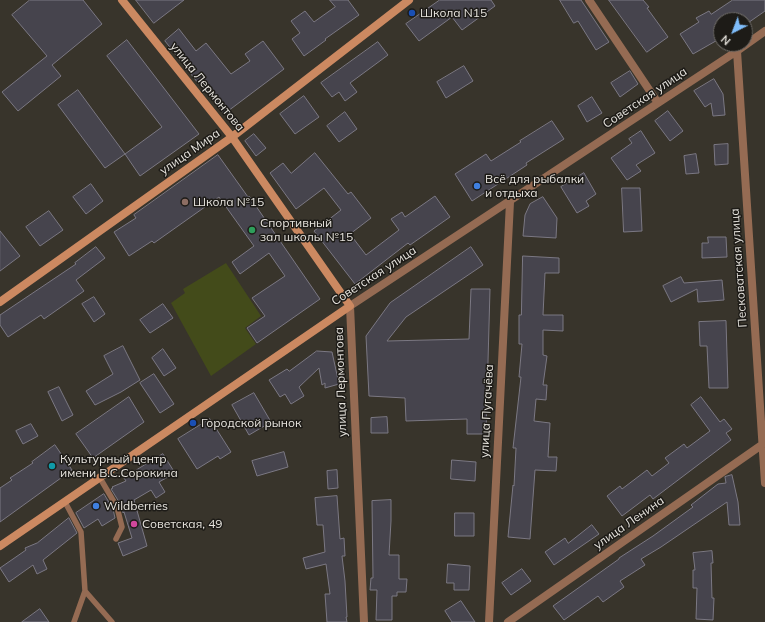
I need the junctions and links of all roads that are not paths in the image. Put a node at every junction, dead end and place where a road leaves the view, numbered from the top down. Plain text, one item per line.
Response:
1 (122, 0) edge
2 (410, 0) edge
3 (589, 0) edge
4 (765, 31) edge
5 (753, 39) edge
6 (734, 52) edge
7 (736, 52) edge
8 (658, 103) junction
9 (232, 137) junction
10 (510, 202) junction
11 (0, 302) edge
12 (350, 306) junction
13 (763, 444) junction
14 (764, 473) edge
15 (100, 478) junction
16 (765, 483) edge
17 (65, 502) junction
18 (116, 539) dead end
19 (0, 546) edge
20 (85, 591) junction
21 (74, 622) edge
22 (112, 622) edge
23 (364, 622) edge
24 (489, 622) edge
25 (508, 622) edge

1 - 9 main road, улица Лермонтова
2 - 9 main road, улица Мира
3 - 8 street
4 - 5 street, Советская улица
6 - 8 street, Советская улица
7 - 13 street, Песковатская улица
8 - 10 street, Советская улица
9 - 11 main road, улица Мира
9 - 12 main road, улица Лермонтова
10 - 12 street, Советская улица
10 - 24 street, улица Пугачёва
12 - 15 main road, Советская улица
12 - 23 street, улица Лермонтова
13 - 14 street, Песковатская улица
13 - 25 street, улица Ленина
14 - 16 street, Песковатская улица
15 - 17 main road, Советская улица
15 - 18 lane
17 - 19 main road, Советская улица
17 - 20 lane
20 - 21 lane
20 - 22 lane

